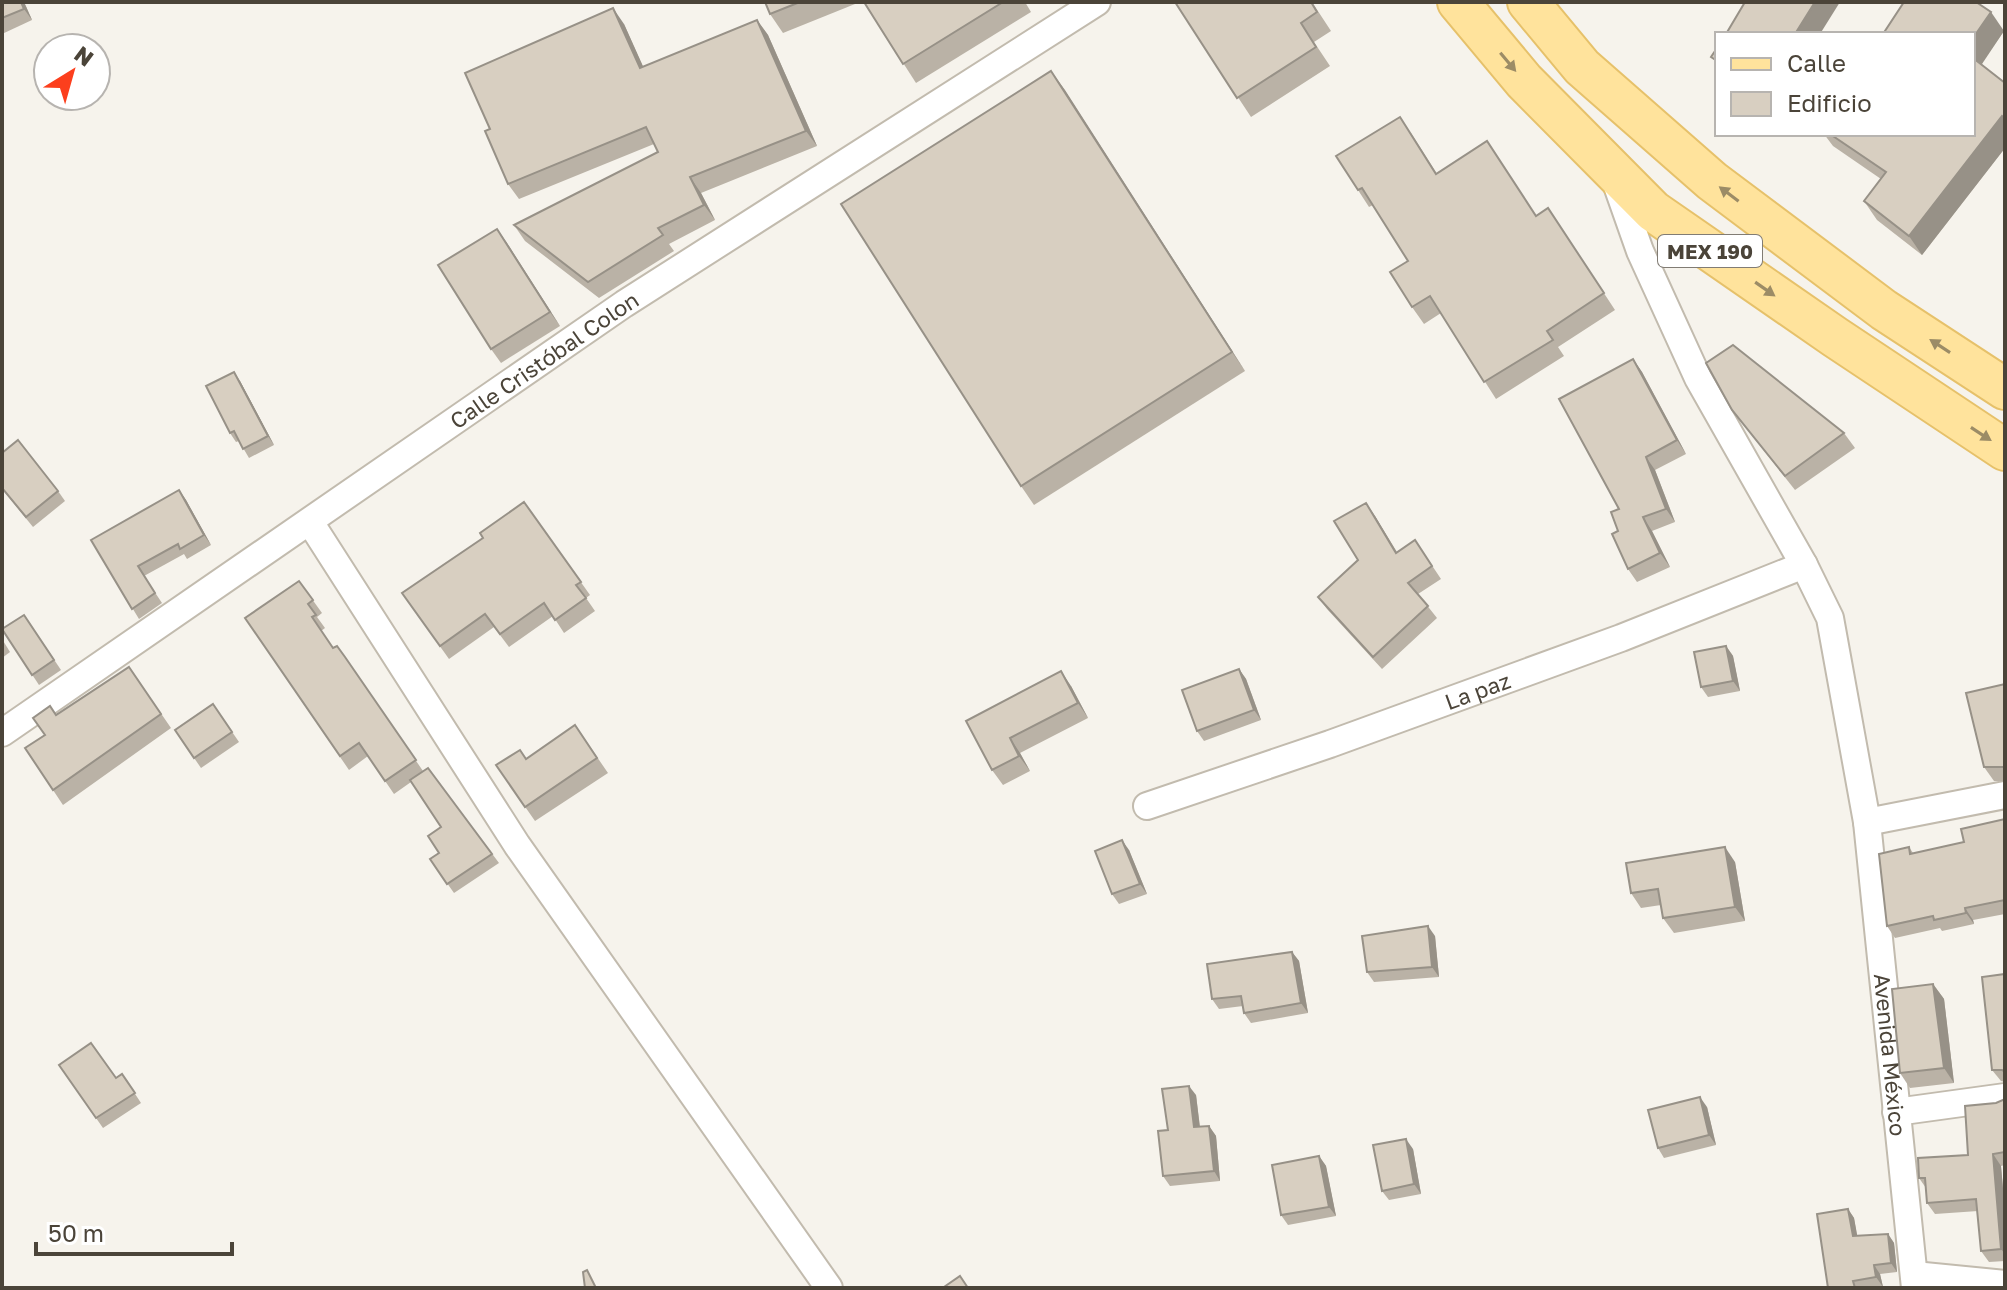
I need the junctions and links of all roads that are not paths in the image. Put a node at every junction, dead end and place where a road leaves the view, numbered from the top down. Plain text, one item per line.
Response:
1 (1097, 2) edge
2 (1458, 2) edge
3 (1528, 2) edge
4 (1611, 168) junction
5 (2005, 389) edge
6 (2005, 450) edge
7 (310, 522) junction
8 (1804, 565) junction
9 (2, 733) edge
10 (2005, 795) edge
11 (1147, 806) dead end
12 (1867, 822) junction
13 (2005, 1097) edge
14 (1896, 1112) junction
15 (1914, 1282) edge
16 (2005, 1284) edge
17 (829, 1288) edge

1 - 7 street, Calle Cristóbal Colon
2 -> 4 main road, MEX 190
5 -> 3 main road, MEX 190
4 -> 6 main road, MEX 190
4 - 8 street, Avenida México
7 - 9 street, Calle Cristóbal Colon
7 - 17 street
8 - 11 street, La paz
8 - 12 street, Avenida México
10 - 12 street
12 - 14 street, Avenida México
13 - 14 street
14 - 15 street, Avenida México
15 - 16 street

